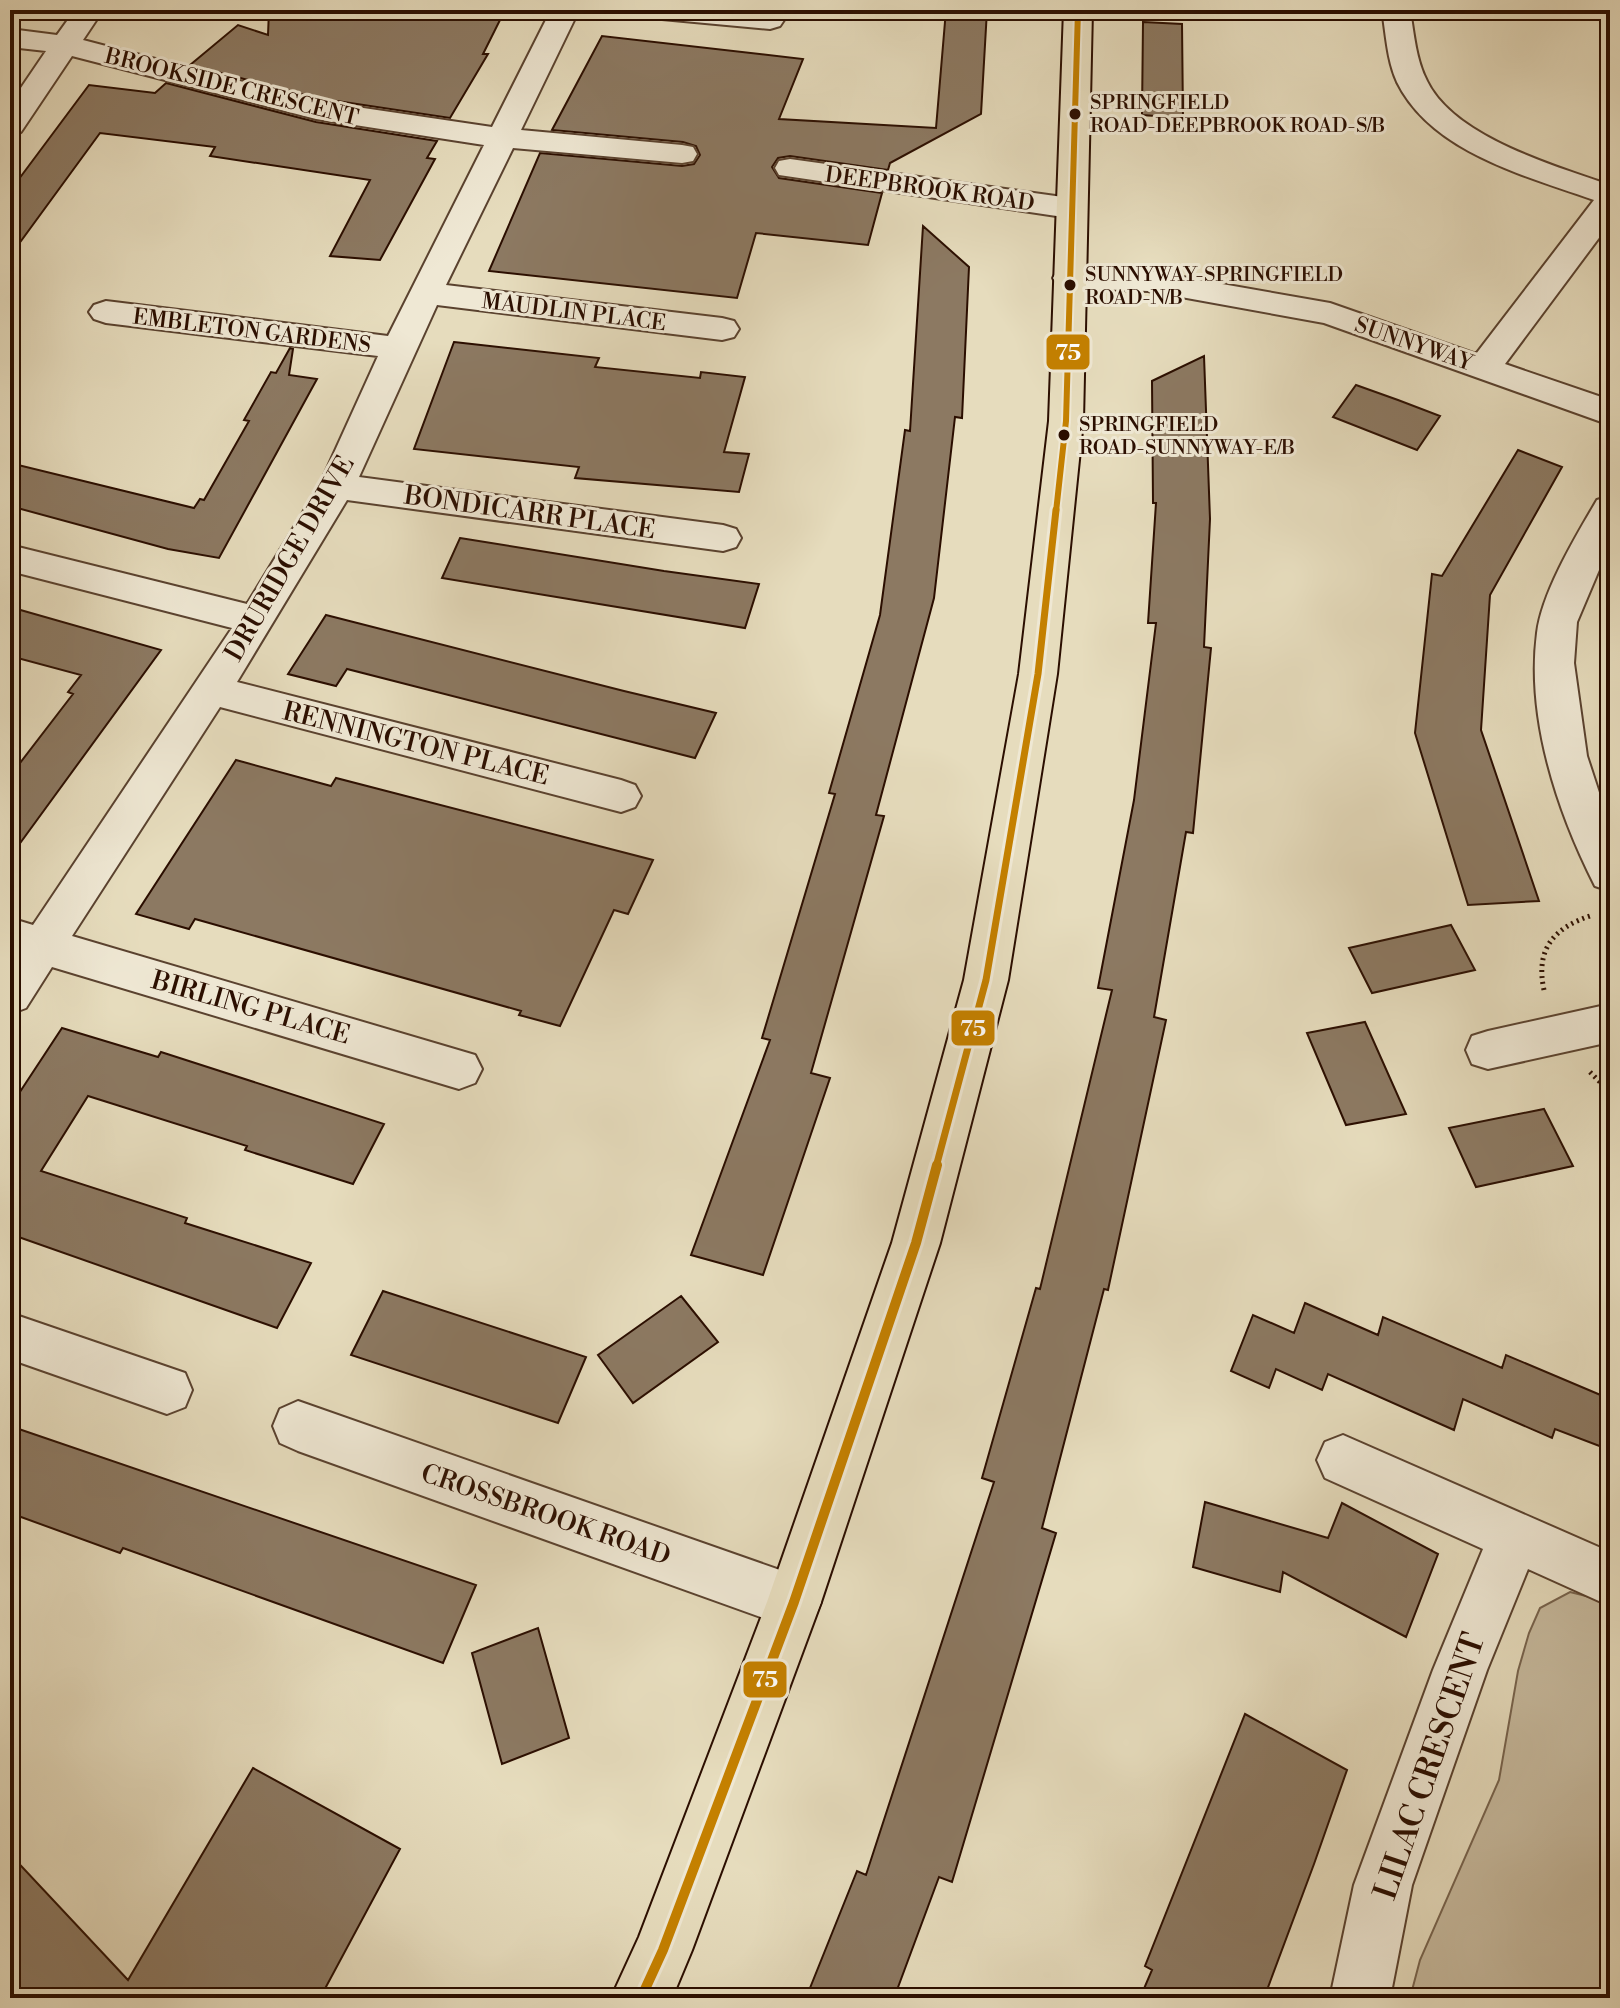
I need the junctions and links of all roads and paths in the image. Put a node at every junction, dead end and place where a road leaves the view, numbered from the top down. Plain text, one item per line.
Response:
1 (89, 10) edge
2 (565, 10) edge
3 (662, 10) edge
4 (1078, 10) edge
5 (1396, 10) edge
6 (770, 20) dead end
7 (10, 38) edge
8 (67, 43) junction
9 (10, 126) edge
10 (503, 135) junction
11 (682, 154) dead end
12 (790, 168) dead end
13 (1610, 195) edge
14 (1610, 201) edge
15 (1070, 208) junction
16 (1069, 278) junction
17 (426, 293) junction
18 (106, 312) dead end
19 (722, 329) dead end
20 (399, 348) junction
21 (1484, 367) junction
22 (1610, 413) edge
23 (337, 486) junction
24 (1610, 509) edge
25 (723, 538) dead end
26 (10, 558) edge
27 (257, 620) junction
28 (210, 690) junction
29 (621, 796) dead end
30 (1610, 874) edge
31 (26, 941) edge
32 (10, 995) edge
33 (1610, 1023) edge
34 (1488, 1050) dead end
35 (459, 1069) dead end
36 (10, 1336) edge
37 (167, 1390) dead end
38 (298, 1426) dead end
39 (1343, 1460) dead end
40 (1514, 1538) junction
41 (1610, 1579) edge
42 (794, 1602) junction
43 (641, 1998) edge
44 (1360, 1998) edge

1 - 8 street
2 - 10 street, DRURIDGE DRIVE
3 - 6 street
4 - 15 main road
5 - 13 street
7 - 8 street, BROOKSIDE CRESCENT
8 - 9 street
8 - 10 street, BROOKSIDE CRESCENT
10 - 11 street, BROOKSIDE CRESCENT
10 - 17 street, DRURIDGE DRIVE
12 - 15 street, DEEPBROOK ROAD
14 - 21 street
15 - 16 main road
16 - 21 street, SUNNYWAY
16 - 42 main road
17 - 19 street, MAUDLIN PLACE
17 - 20 street, DRURIDGE DRIVE
18 - 20 street, EMBLETON GARDENS
20 - 23 street, DRURIDGE DRIVE
21 - 22 street, SUNNYWAY
23 - 25 street, BONDICARR PLACE
23 - 27 street, DRURIDGE DRIVE
24 - 30 street
26 - 27 street
27 - 28 street, DRURIDGE DRIVE
28 - 29 street, RENNINGTON PLACE
28 - 31 street, DRURIDGE DRIVE
31 - 32 street, DRURIDGE DRIVE
31 - 35 street, BIRLING PLACE
33 - 34 street
36 - 37 street
38 - 42 street, CROSSBROOK ROAD
39 - 40 street
40 - 41 street
40 - 44 street, LILAC CRESCENT
42 - 43 main road

